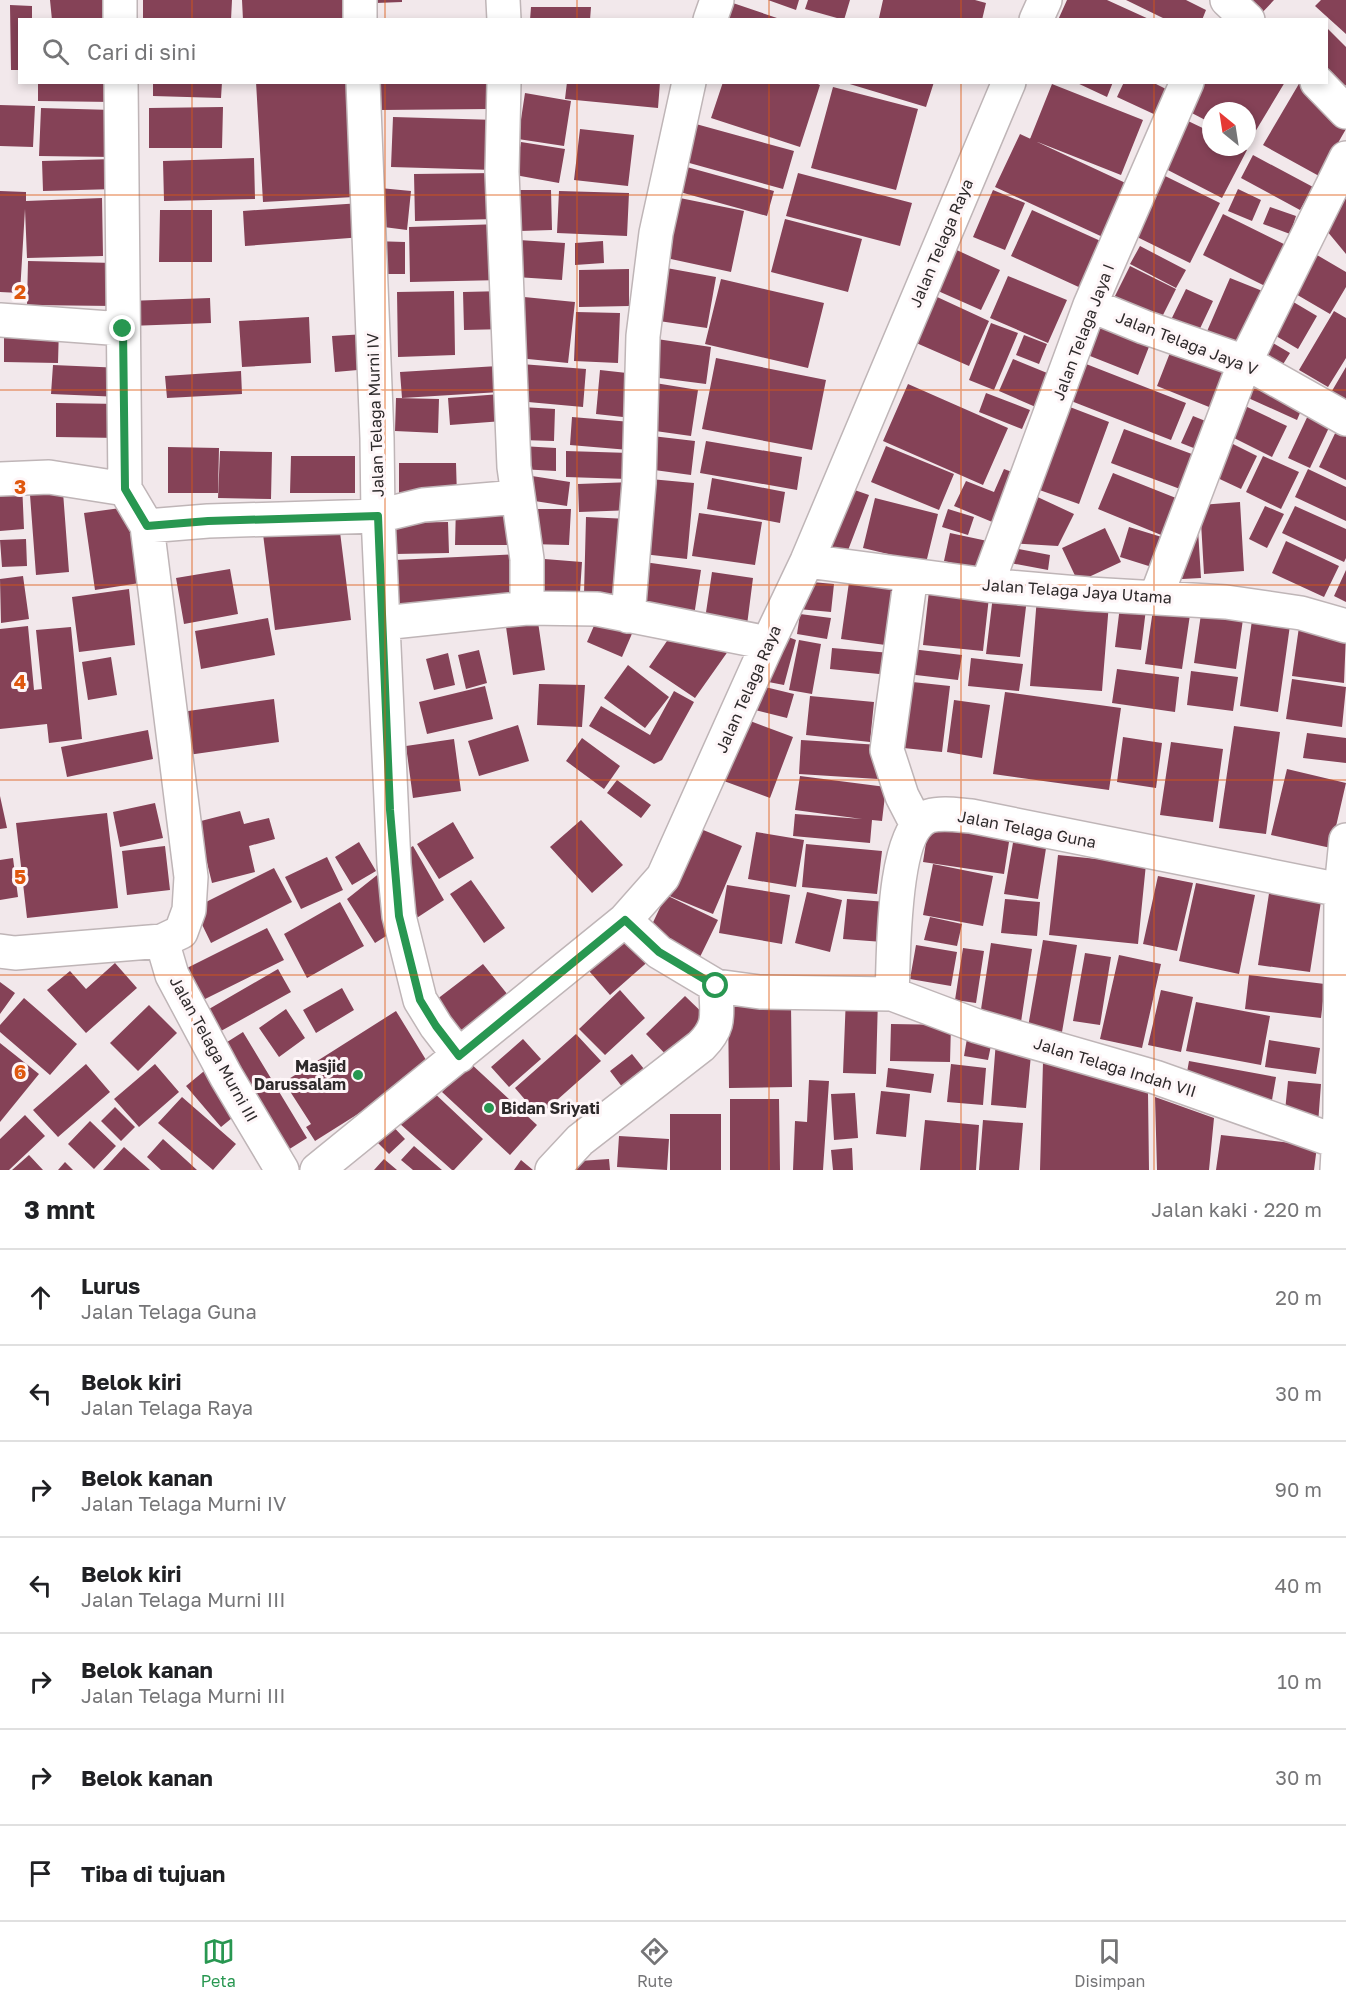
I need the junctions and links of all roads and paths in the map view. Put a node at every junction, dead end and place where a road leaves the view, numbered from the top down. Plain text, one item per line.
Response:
1 (120, 0) edge
2 (360, 0) edge
3 (503, 0) edge
4 (717, 0) edge
5 (1045, 0) edge
6 (1225, 0) edge
7 (120, 18) edge
8 (360, 18) edge
9 (504, 18) edge
10 (711, 18) edge
11 (1037, 18) edge
12 (1216, 18) edge
13 (1246, 18) edge
14 (121, 84) edge
15 (363, 84) edge
16 (504, 84) edge
17 (689, 84) edge
18 (1008, 84) edge
19 (1186, 84) edge
20 (1319, 84) edge
21 (1346, 112) edge
22 (1346, 159) edge
23 (1090, 305) junction
24 (0, 320) edge
25 (123, 329) junction
26 (1245, 362) junction
27 (1346, 419) edge
28 (0, 479) edge
29 (125, 489) junction
30 (518, 497) junction
31 (378, 516) junction
32 (147, 526) junction
33 (807, 561) junction
34 (911, 574) junction
35 (987, 585) junction
36 (1156, 597) junction
37 (527, 608) junction
38 (628, 615) junction
39 (383, 623) junction
40 (1346, 626) edge
41 (768, 643) junction
42 (916, 825) junction
43 (1346, 840) edge
44 (1343, 890) edge
45 (625, 920) junction
46 (162, 941) junction
47 (0, 951) edge
48 (716, 986) junction
49 (892, 994) junction
50 (459, 1056) junction
51 (1340, 1135) edge
52 (282, 1170) edge
53 (317, 1170) edge
54 (552, 1170) edge

1 - 7 street
2 - 8 street
3 - 9 street
4 - 10 street
5 - 11 street
6 - 12 street
6 - 13 street
14 - 25 street
15 - 31 street, Jalan Telaga Murni IV
16 - 30 street
17 - 38 street
18 - 33 street, Jalan Telaga Raya
19 - 23 street, Jalan Telaga Jaya I
20 - 21 street
22 - 26 street
23 - 26 street, Jalan Telaga Jaya V
23 - 35 street, Jalan Telaga Jaya I
24 - 25 street
25 - 29 street
26 - 27 street, Jalan Telaga Jaya V
26 - 36 street
28 - 29 street
29 - 32 street
30 - 31 street
30 - 37 street
31 - 32 street
31 - 39 street, Jalan Telaga Murni IV
32 - 46 street
33 - 34 street, Jalan Telaga Jaya Utama
33 - 41 street, Jalan Telaga Raya
34 - 35 street, Jalan Telaga Jaya Utama
34 - 42 street
35 - 36 street, Jalan Telaga Jaya Utama
36 - 40 street, Jalan Telaga Jaya Utama
37 - 38 street
37 - 39 street
38 - 41 street
39 - 50 street, Jalan Telaga Murni IV
41 - 45 street, Jalan Telaga Raya
42 - 44 street, Jalan Telaga Guna
42 - 49 street
43 - 44 street
44 - 51 street
45 - 48 street
45 - 50 street, Jalan Telaga Raya
46 - 47 street
46 - 52 street, Jalan Telaga Murni III
48 - 49 street
48 - 54 street
49 - 51 street, Jalan Telaga Indah VII
50 - 53 street, Jalan Telaga Raya

